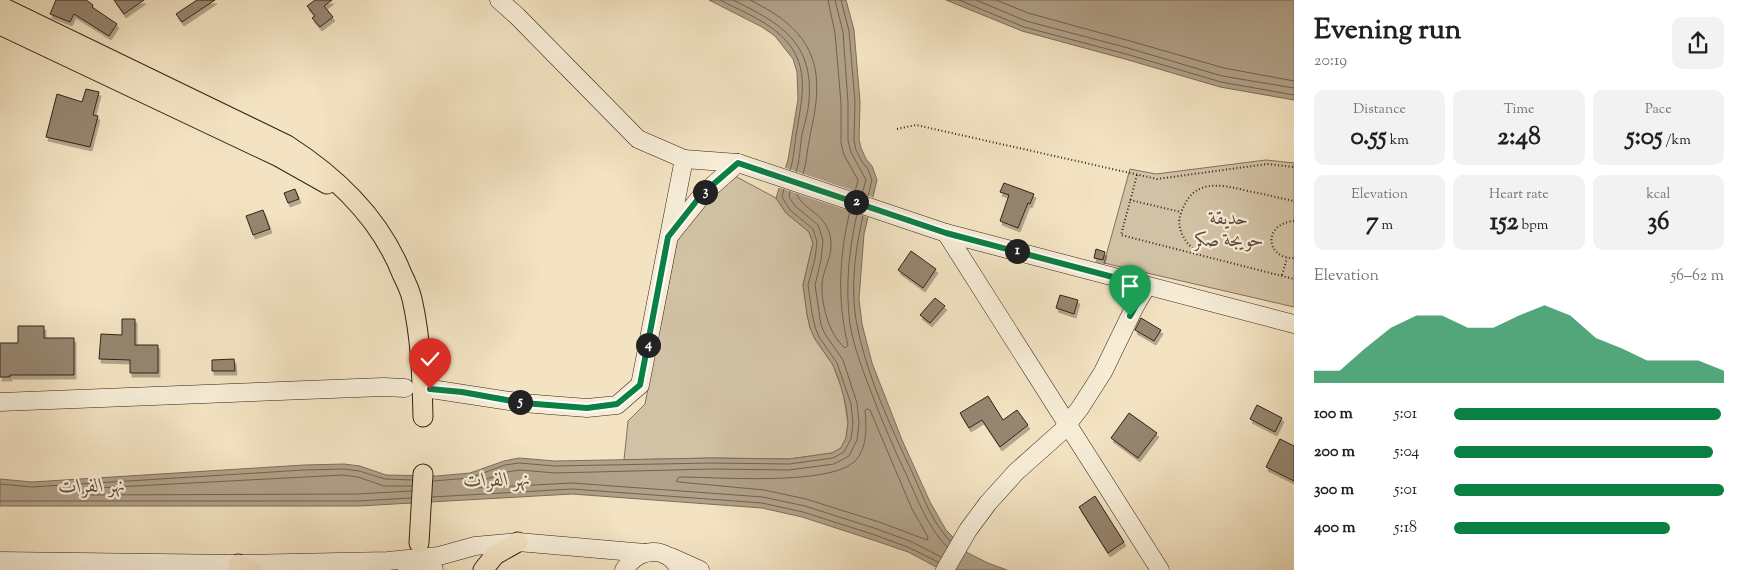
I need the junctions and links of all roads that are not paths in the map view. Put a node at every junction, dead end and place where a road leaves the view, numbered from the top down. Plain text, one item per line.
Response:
1 (499, 0) edge
2 (0, 6) edge
3 (0, 25) edge
4 (684, 159) junction
5 (738, 163) junction
6 (352, 197) junction
7 (946, 233) junction
8 (668, 237) junction
9 (1147, 286) junction
10 (1294, 324) edge
11 (405, 388) dead end
12 (430, 389) dead end
13 (0, 402) edge
14 (423, 417) dead end
15 (1068, 425) junction
16 (423, 474) dead end
17 (518, 542) junction
18 (419, 543) dead end
19 (645, 553) junction
20 (0, 561) edge
21 (388, 561) junction
22 (675, 564) edge
23 (948, 565) edge
24 (169, 567) edge
25 (245, 567) edge
26 (432, 570) edge
27 (483, 570) edge
28 (624, 570) edge
29 (700, 570) edge
30 (1160, 570) edge

1 - 4 street
2 - 6 main road
3 - 6 main road
4 - 5 street
4 - 8 street
5 - 7 street
5 - 8 street
6 - 14 main road
7 - 9 street
7 - 15 street
8 - 12 street
9 - 10 street
9 - 15 street
11 - 13 street
15 - 23 street
15 - 30 street
16 - 18 main road
17 - 19 street
17 - 21 street
17 - 27 main road
19 - 22 street
19 - 28 street
20 - 24 street
21 - 25 street
21 - 26 street
22 - 29 street
24 - 25 street

